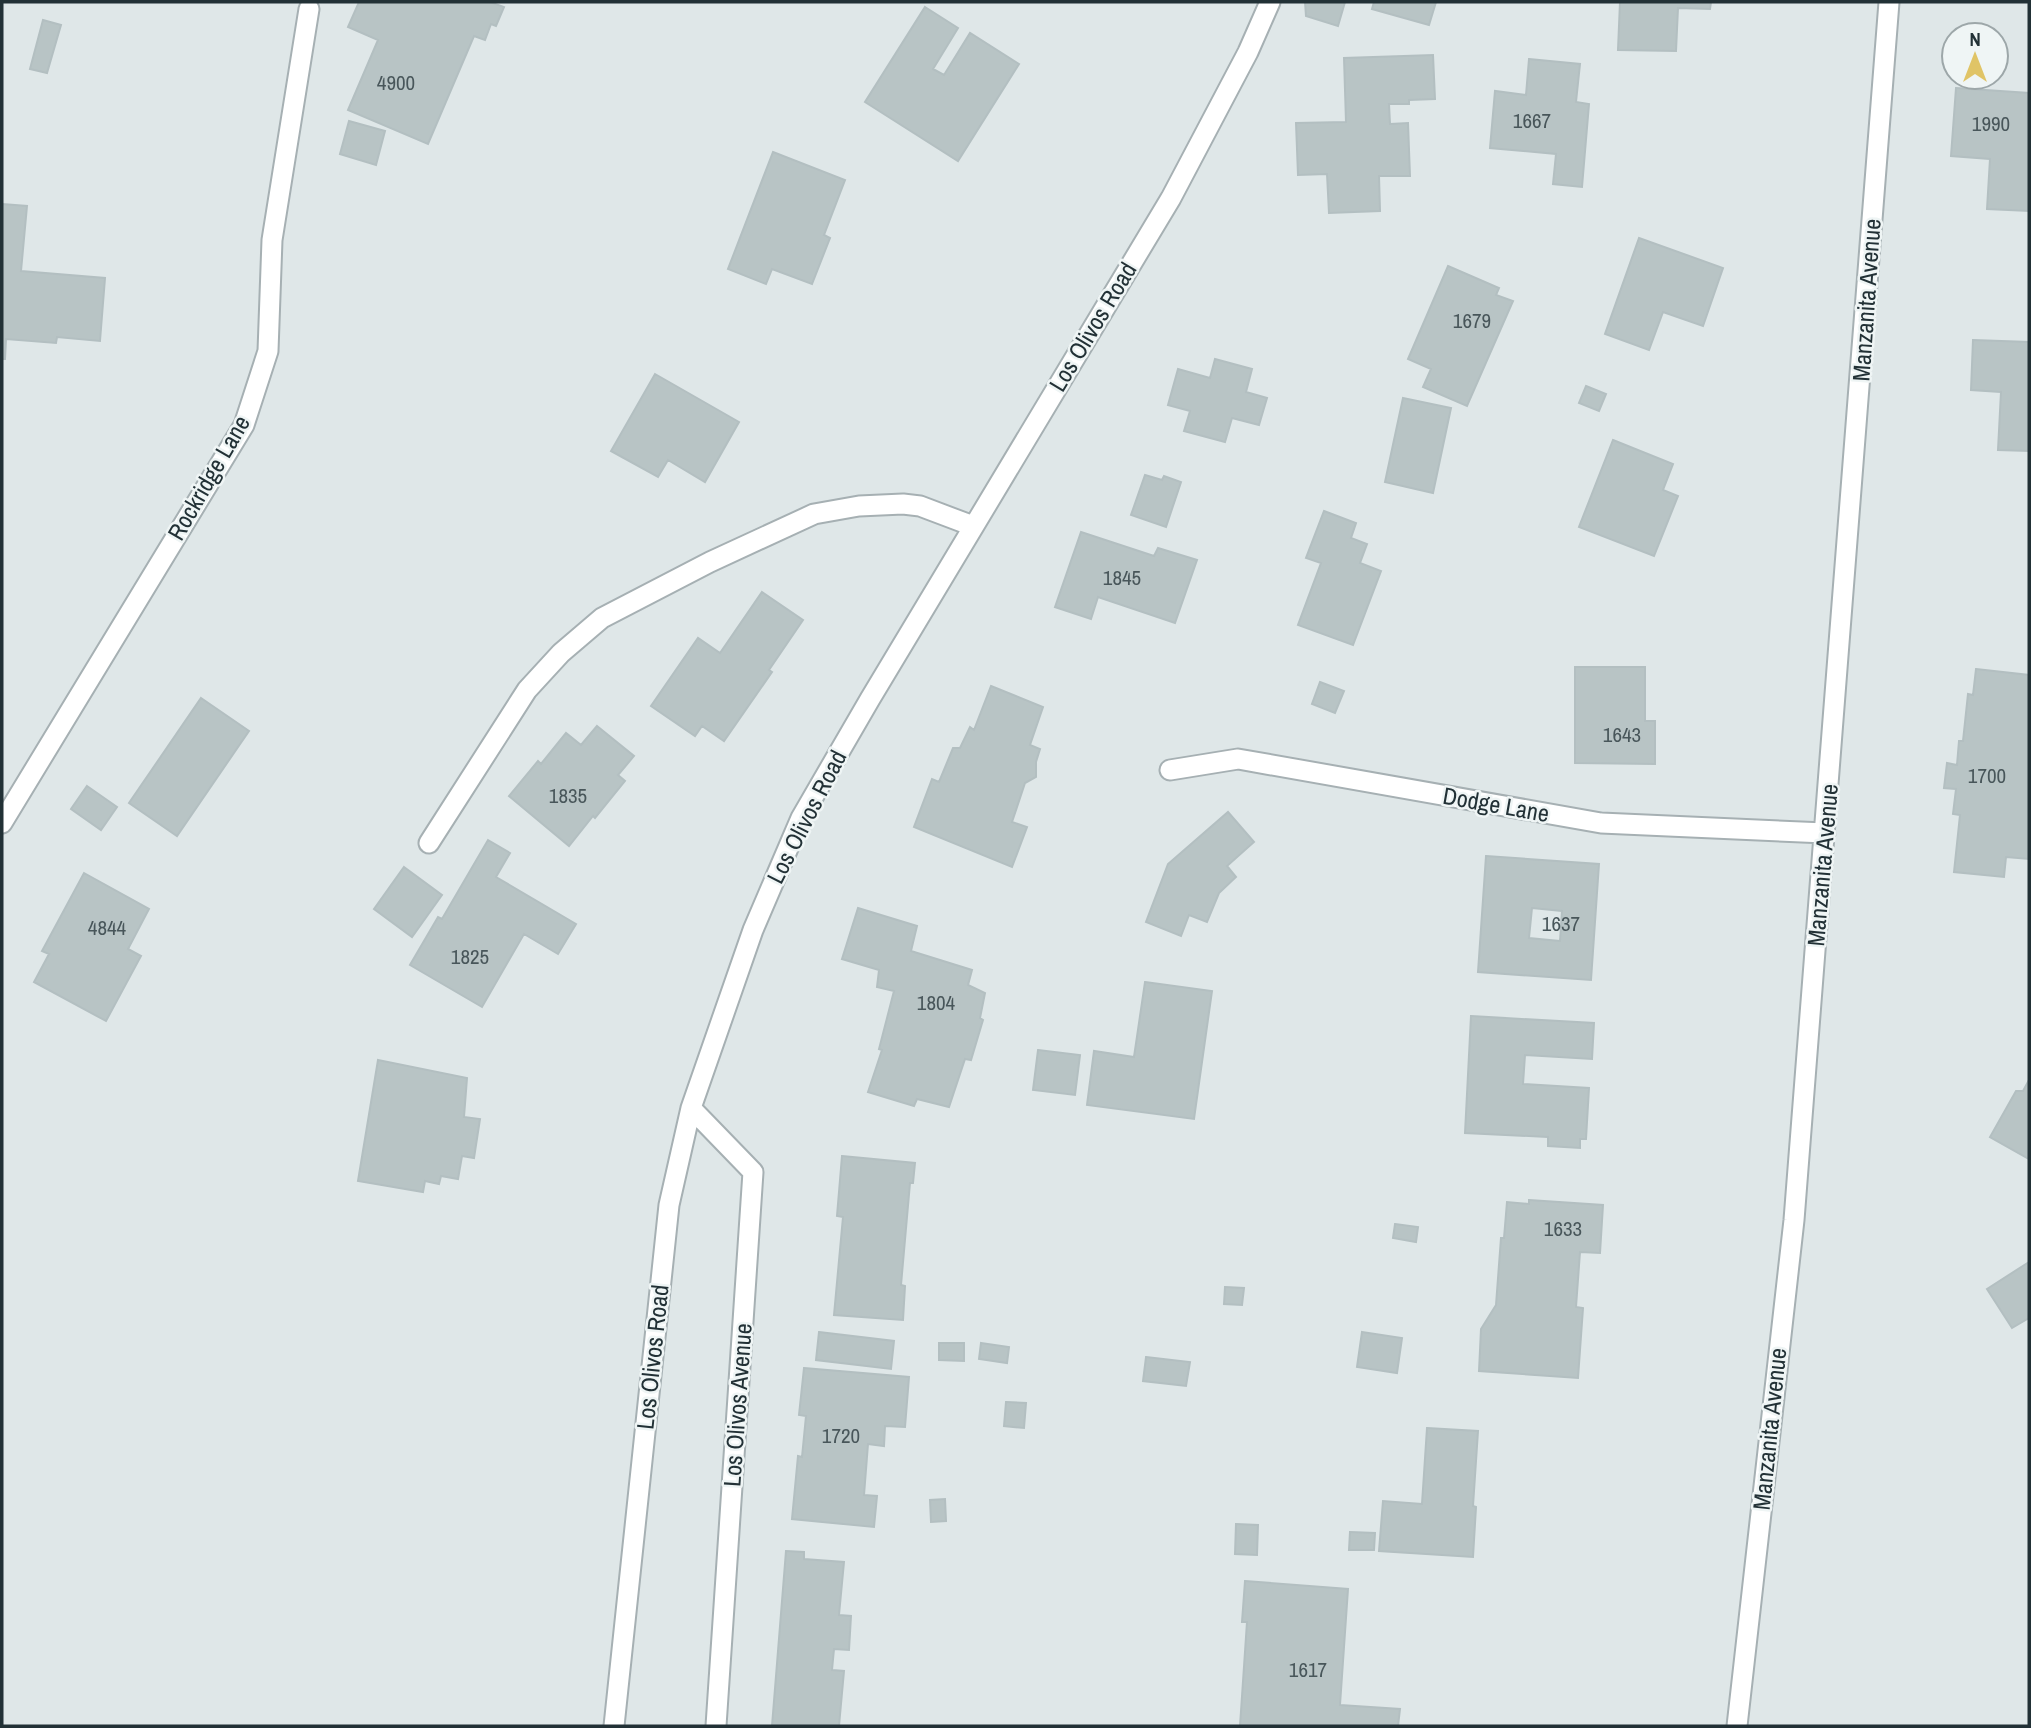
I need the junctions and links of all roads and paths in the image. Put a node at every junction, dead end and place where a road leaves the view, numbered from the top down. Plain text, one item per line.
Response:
1 (1270, 2) edge
2 (1889, 2) edge
3 (309, 9) dead end
4 (973, 526) junction
5 (1170, 770) dead end
6 (2, 823) edge
7 (1825, 834) junction
8 (429, 843) dead end
9 (691, 1108) junction
10 (614, 1726) edge
11 (716, 1726) edge
12 (1737, 1726) edge

1 - 4 street, Los Olivos Road
2 - 7 street, Manzanita Avenue
3 - 6 street, Rockridge Lane
4 - 8 street
4 - 9 street, Los Olivos Road
5 - 7 street, Dodge Lane
7 - 12 street, Manzanita Avenue
9 - 10 street, Los Olivos Road
9 - 11 street, Los Olivos Avenue

